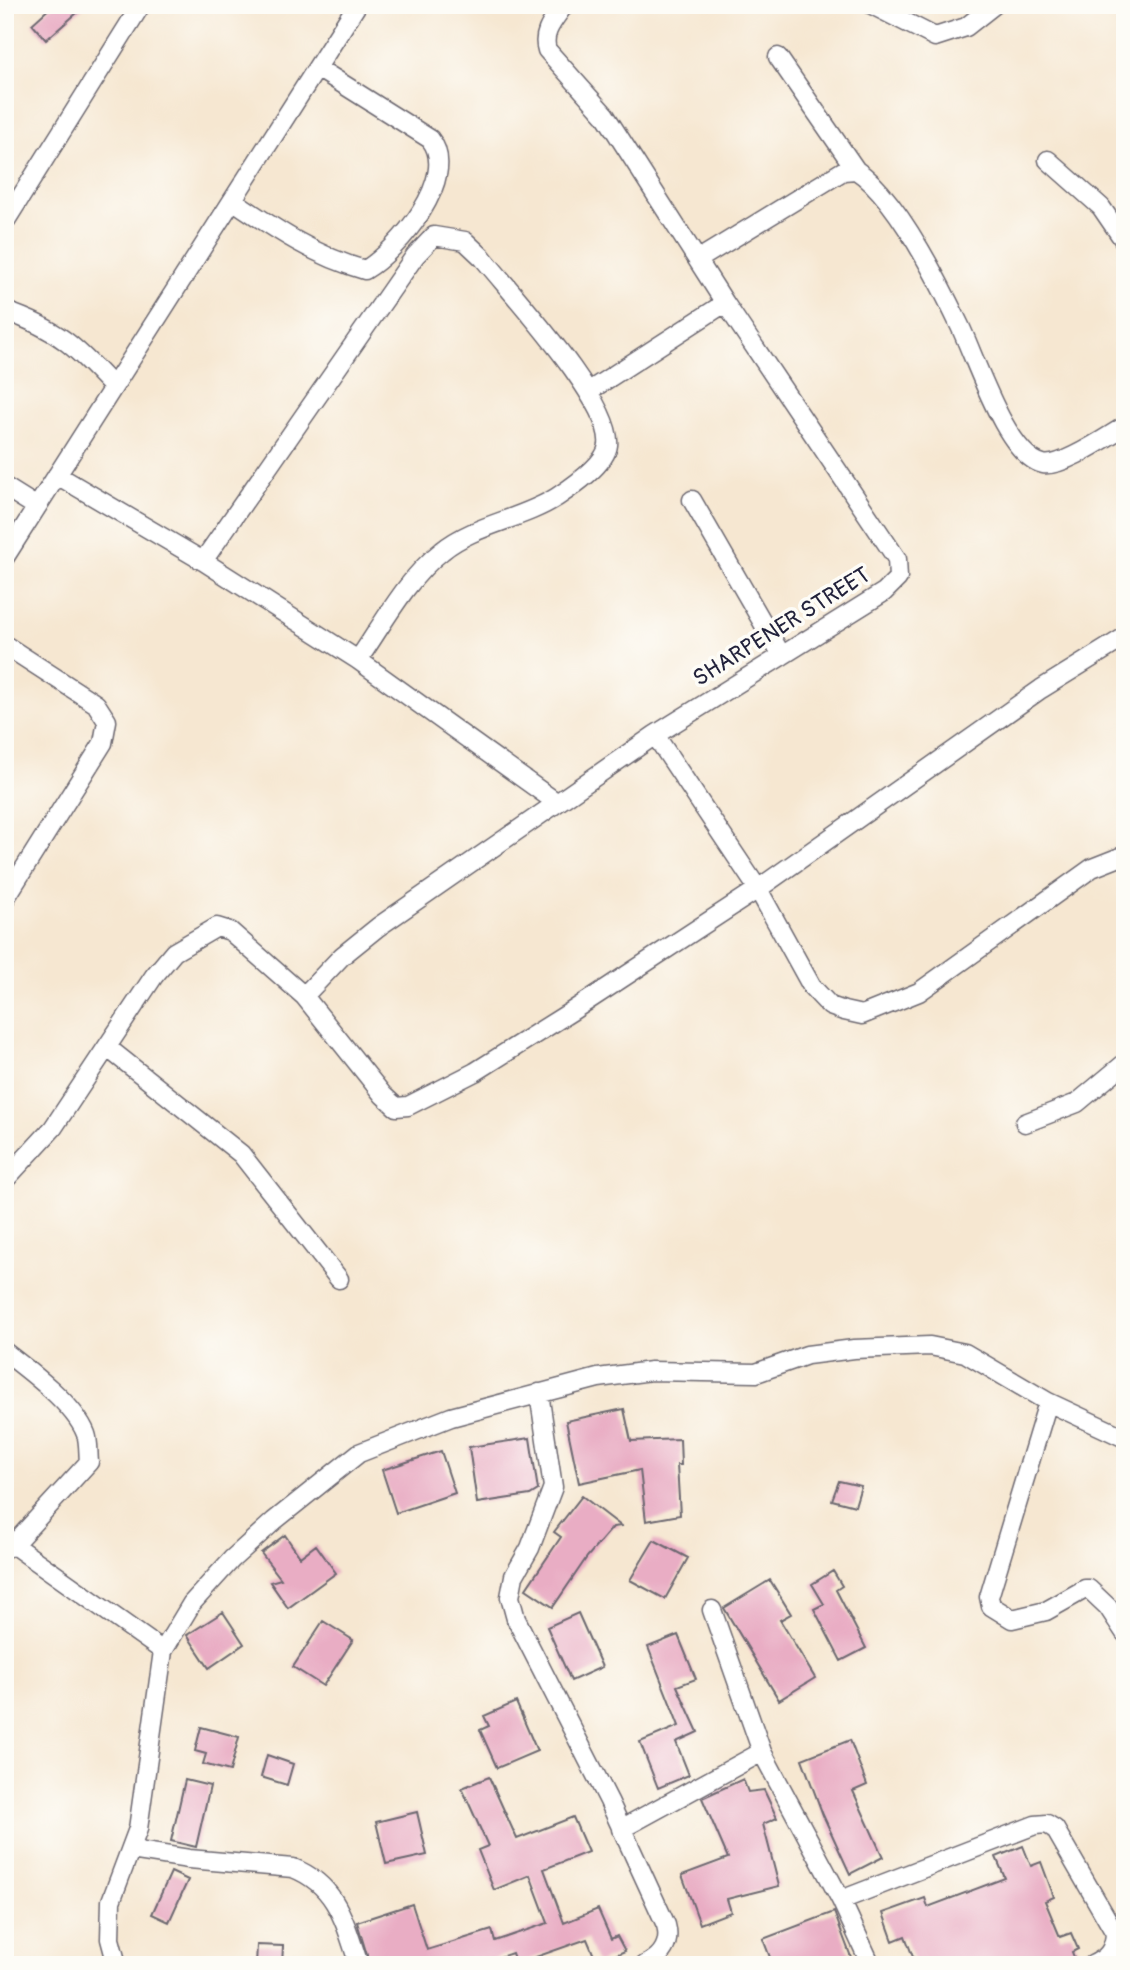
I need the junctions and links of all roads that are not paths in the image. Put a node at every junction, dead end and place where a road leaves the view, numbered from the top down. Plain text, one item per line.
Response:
1 (141, 5) edge
2 (357, 5) edge
3 (564, 5) edge
4 (872, 5) edge
5 (994, 5) edge
6 (778, 57) dead end
7 (319, 69) junction
8 (1048, 160) dead end
9 (856, 170) junction
10 (234, 201) junction
11 (5, 222) edge
12 (1125, 242) edge
13 (699, 258) junction
14 (725, 303) junction
15 (5, 310) edge
16 (113, 387) junction
17 (589, 391) junction
18 (1125, 426) edge
19 (57, 475) junction
20 (5, 487) edge
21 (692, 500) dead end
22 (37, 507) junction
23 (5, 556) edge
24 (203, 561) junction
25 (1125, 637) edge
26 (5, 645) edge
27 (782, 656) junction
28 (358, 660) junction
29 (655, 735) junction
30 (556, 802) junction
31 (1125, 855) edge
32 (758, 889) junction
33 (5, 899) edge
34 (304, 996) junction
35 (108, 1048) junction
36 (1125, 1063) edge
37 (1025, 1123) dead end
38 (5, 1180) edge
39 (339, 1279) dead end
40 (5, 1352) edge
41 (539, 1393) junction
42 (1048, 1402) junction
43 (1125, 1438) edge
44 (8, 1544) edge
45 (1116, 1607) edge
46 (712, 1610) dead end
47 (1125, 1633) edge
48 (163, 1651) junction
49 (762, 1752) junction
50 (621, 1829) junction
51 (131, 1850) junction
52 (841, 1900) junction
53 (117, 1965) edge
54 (359, 1965) edge
55 (645, 1965) edge
56 (871, 1965) edge
57 (1092, 1965) edge

1 - 11 street
2 - 7 street
3 - 13 street, SHARPENER STREET
4 - 5 street
6 - 9 street
7 - 10 street
7 - 10 street
8 - 12 street
9 - 13 street
9 - 18 street
10 - 16 street
13 - 14 street, SHARPENER STREET
14 - 17 street
14 - 27 street, SHARPENER STREET
15 - 16 street
16 - 19 street
17 - 24 street
17 - 28 street
19 - 22 street
19 - 24 street
20 - 22 street
21 - 27 street
22 - 23 street
24 - 28 street
25 - 32 street
26 - 33 street
27 - 29 street, SHARPENER STREET
28 - 30 street
29 - 30 street, SHARPENER STREET
29 - 32 street
30 - 34 street, SHARPENER STREET
31 - 32 street
32 - 34 street
34 - 35 street
35 - 38 street
35 - 39 street
36 - 37 street
40 - 44 street
41 - 42 street
41 - 48 street
41 - 50 street
42 - 43 street
42 - 45 street
44 - 48 street
45 - 47 street
46 - 49 street
48 - 51 street
49 - 50 street
49 - 52 street
50 - 55 street
51 - 53 street
51 - 54 street
52 - 56 street
52 - 57 street

